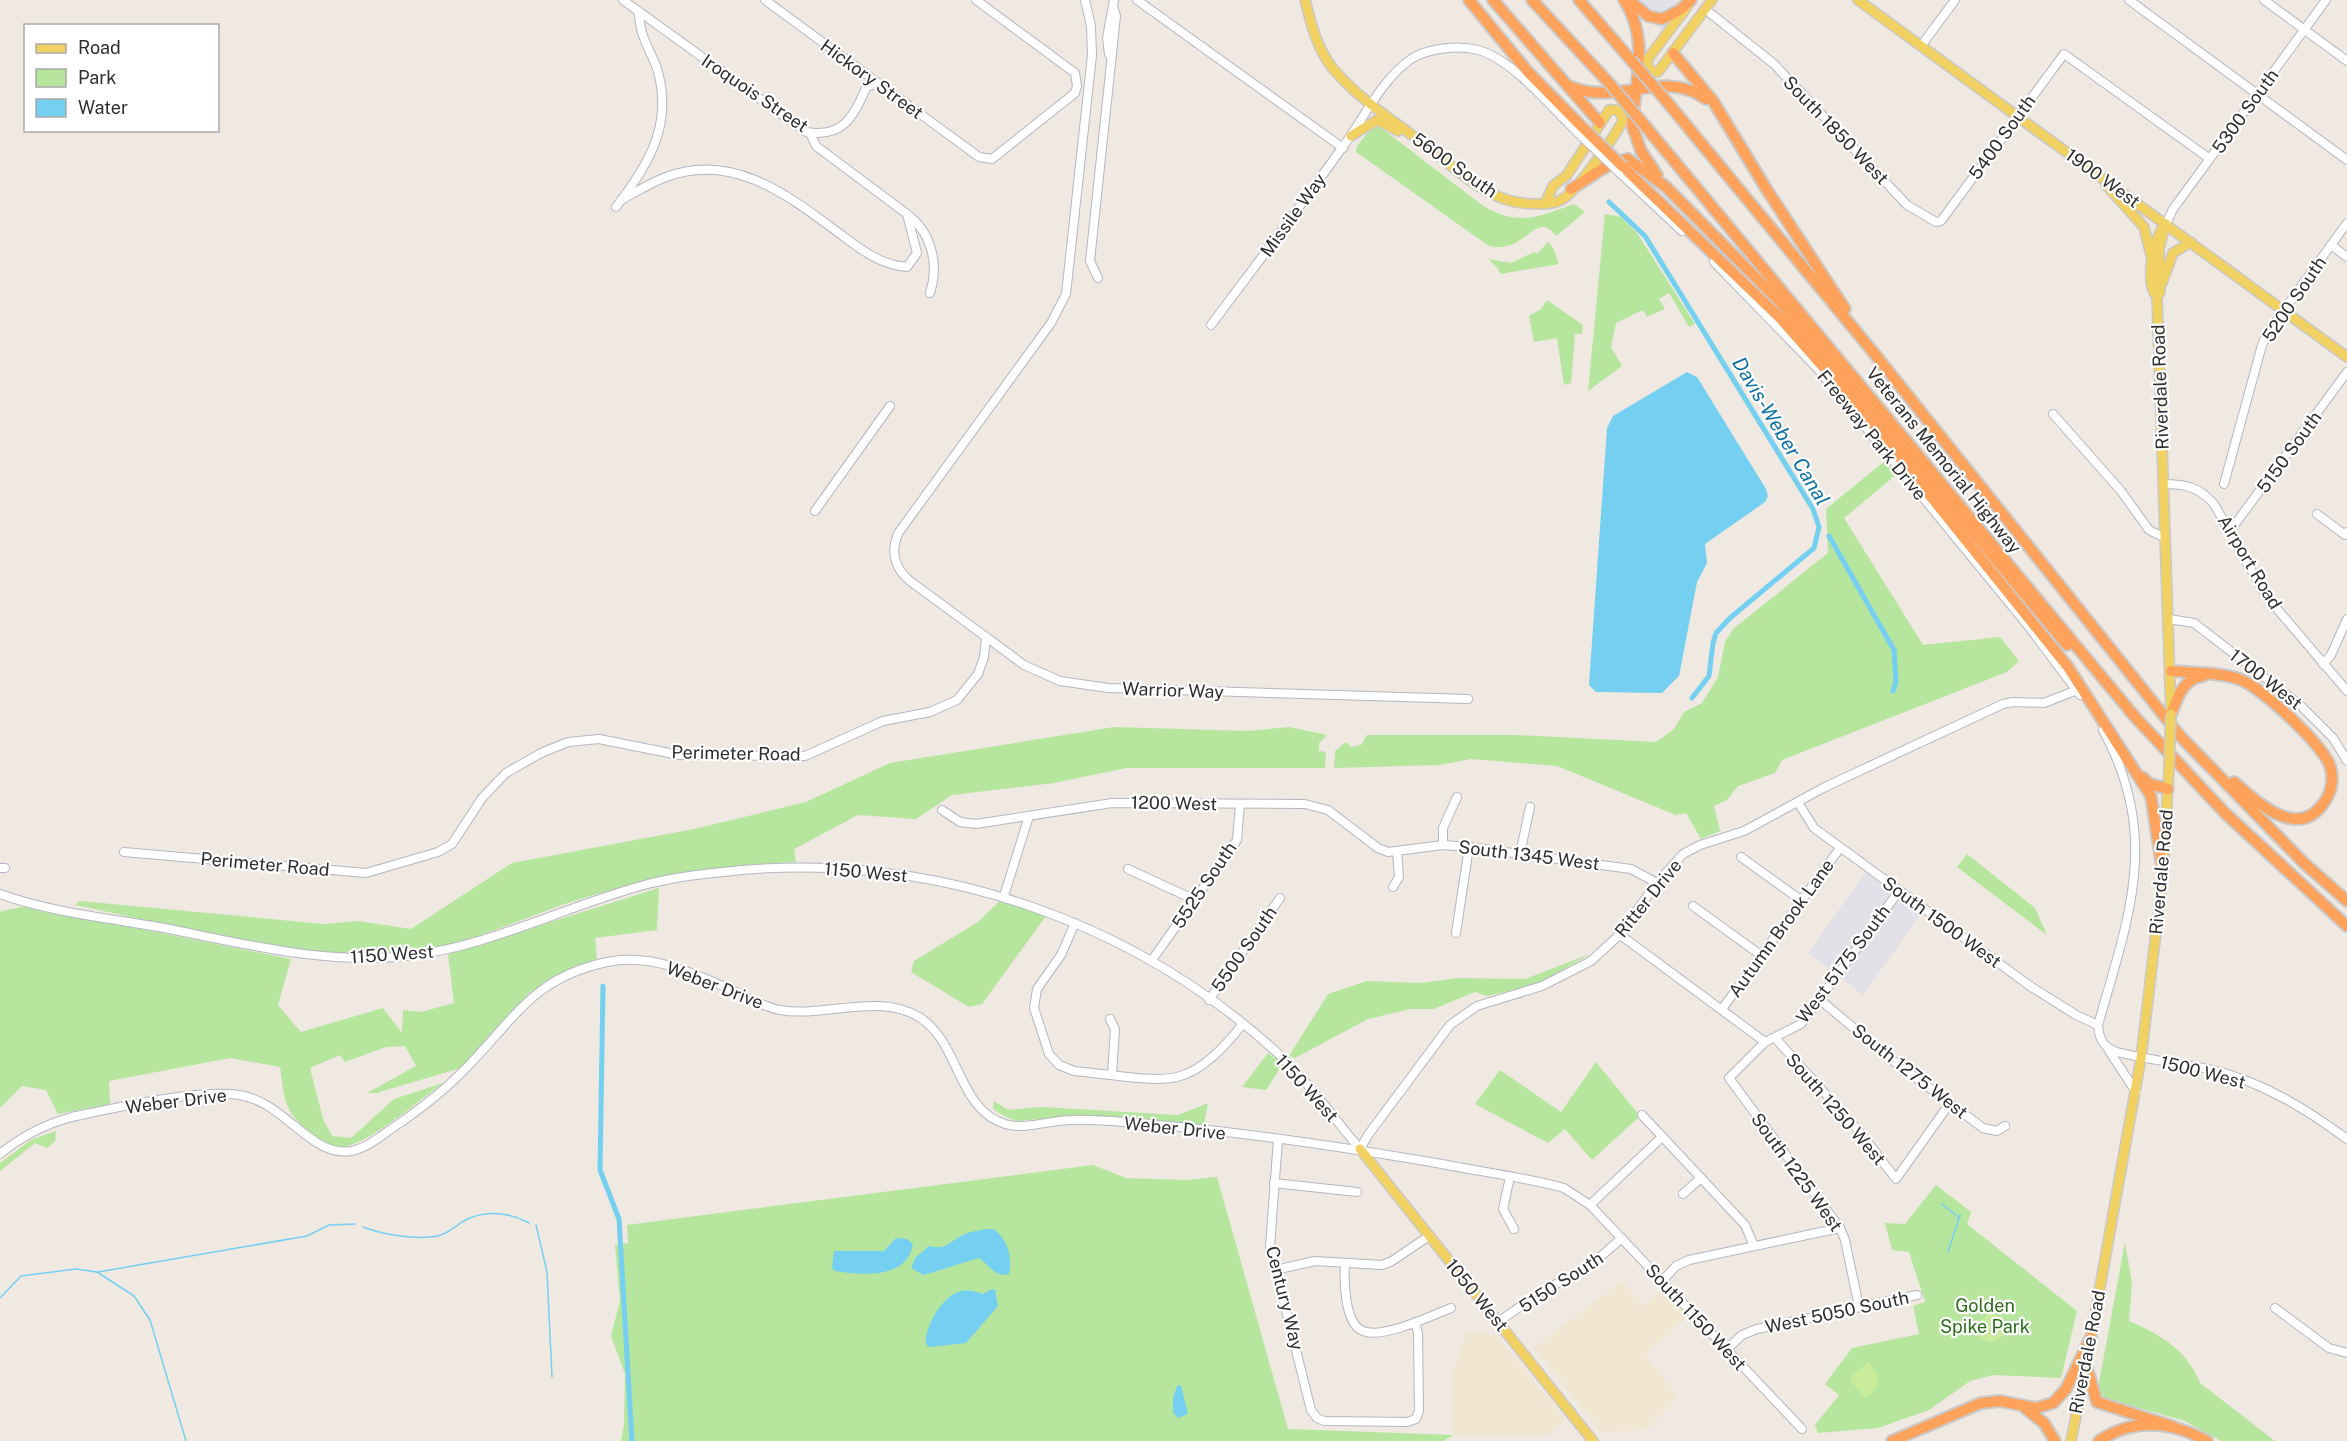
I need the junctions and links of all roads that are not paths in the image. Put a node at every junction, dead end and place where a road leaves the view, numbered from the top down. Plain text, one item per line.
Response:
1 (622, 0) edge
2 (765, 0) edge
3 (976, 0) edge
4 (1085, 0) edge
5 (1137, 0) edge
6 (1305, 0) edge
7 (1469, 0) edge
8 (1493, 0) edge
9 (1532, 0) edge
10 (1580, 0) edge
11 (1627, 0) edge
12 (1692, 0) edge
13 (1712, 0) edge
14 (1858, 0) edge
15 (1954, 0) edge
16 (2128, 0) edge
17 (2264, 0) edge
18 (2326, 0) edge
19 (1114, 3) edge
20 (1705, 9) junction
21 (638, 11) junction
22 (2304, 30) junction
23 (1921, 46) junction
24 (1673, 53) junction
25 (2347, 61) edge
26 (1650, 72) junction
27 (879, 84) junction
28 (1566, 84) junction
29 (1636, 89) junction
30 (2257, 95) junction
31 (1372, 104) junction
32 (1717, 107) junction
33 (1619, 110) junction
34 (2017, 116) junction
35 (1600, 123) junction
36 (1578, 128) junction
37 (810, 133) junction
38 (1351, 136) junction
39 (1342, 148) junction
40 (1443, 159) junction
41 (2210, 159) junction
42 (2347, 160) edge
43 (1621, 169) junction
44 (2094, 172) junction
45 (1666, 187) junction
46 (1571, 189) junction
47 (621, 200) junction
48 (1546, 202) junction
49 (616, 207) dead end
50 (907, 214) junction
51 (1941, 221) joint
52 (2347, 223) edge
53 (2166, 224) junction
54 (2191, 242) junction
55 (2331, 245) junction
56 (2347, 257) edge
57 (2152, 260) junction
58 (1098, 278) dead end
59 (930, 293) dead end
60 (2159, 294) junction
61 (2284, 310) junction
62 (1211, 325) dead end
63 (1873, 352) junction
64 (2347, 357) edge
65 (2347, 372) edge
66 (890, 406) dead end
67 (2053, 414) dead end
68 (2163, 484) junction
69 (2224, 484) dead end
70 (815, 511) dead end
71 (2317, 514) dead end
72 (2230, 531) junction
73 (2346, 534) edge
74 (2165, 538) junction
75 (2169, 619) junction
76 (2347, 619) edge
77 (986, 637) junction
78 (2323, 664) junction
79 (2171, 671) junction
80 (2212, 674) junction
81 (2077, 690) junction
82 (2347, 691) edge
83 (1468, 699) dead end
84 (2170, 714) junction
85 (2135, 717) junction
86 (2181, 737) junction
87 (2347, 761) edge
88 (2136, 770) junction
89 (2168, 789) junction
90 (1457, 797) dead end
91 (1240, 804) junction
92 (1799, 804) junction
93 (1530, 807) dead end
94 (942, 810) dead end
95 (1029, 816) junction
96 (1443, 844) junction
97 (1468, 847) junction
98 (1840, 848) junction
99 (1397, 851) junction
100 (124, 852) dead end
101 (1520, 854) junction
102 (1740, 856) dead end
103 (1128, 869) dead end
104 (2163, 874) junction
105 (1657, 882) junction
106 (1394, 887) dead end
107 (1899, 891) junction
108 (0, 894) edge
109 (1004, 896) junction
110 (1280, 898) dead end
111 (1195, 900) junction
112 (1802, 901) junction
113 (2347, 901) edge
114 (1693, 906) dead end
115 (1075, 923) junction
116 (2347, 926) edge
117 (1456, 933) dead end
118 (1619, 934) junction
119 (1762, 956) junction
120 (1152, 960) junction
121 (1819, 999) junction
122 (1209, 1000) junction
123 (1722, 1009) junction
124 (1110, 1019) dead end
125 (2098, 1024) junction
126 (1242, 1026) junction
127 (1776, 1039) junction
128 (1766, 1042) junction
129 (2108, 1049) junction
130 (2141, 1058) junction
131 (1112, 1074) junction
132 (1729, 1078) joint
133 (2136, 1092) junction
134 (1950, 1103) junction
135 (1642, 1115) dead end
136 (2005, 1126) dead end
137 (1662, 1137) junction
138 (1278, 1139) junction
139 (2347, 1139) edge
140 (1360, 1149) junction
141 (0, 1154) edge
142 (1510, 1176) junction
143 (1701, 1178) junction
144 (1274, 1183) junction
145 (1357, 1192) dead end
146 (1683, 1194) dead end
147 (1590, 1205) junction
148 (1840, 1228) junction
149 (1514, 1229) dead end
150 (1430, 1236) junction
151 (1622, 1238) junction
152 (1754, 1246) junction
153 (1345, 1263) junction
154 (1275, 1270) junction
155 (1662, 1281) junction
156 (1917, 1295) dead end
157 (1860, 1307) junction
158 (1451, 1308) dead end
159 (2275, 1308) dead end
160 (1415, 1322) junction
161 (1498, 1322) junction
162 (2091, 1337) junction
163 (1727, 1349) junction
164 (2347, 1353) edge
165 (2086, 1365) junction
166 (2019, 1406) junction
167 (2174, 1427) junction
168 (1802, 1429) dead end
169 (1593, 1441) edge
170 (1893, 1441) edge
171 (2055, 1441) edge
172 (2071, 1441) edge
173 (2099, 1441) edge
174 (2206, 1441) edge

1 - 21 street, Iroquois Street
2 - 27 street, Hickory Street
3 - 27 street, Hickory Street
4 - 77 street, Warrior Way
5 - 39 street
6 - 31 main road, 5600 South
7 - 36 highway
8 - 28 highway
9 - 85 highway, Veterans Memorial Highway, bridge
10 - 63 highway, Veterans Memorial Highway, bridge
11 - 12 highway
11 - 29 highway
12 - 26 main road, 5600 South
13 - 20 main road, 5600 South
14 - 23 main road, 1900 West
15 - 23 street
16 - 30 street
17 - 22 street
18 - 22 street, 5300 South
19 - 58 street
20 - 24 main road, 5600 South
20 - 51 street, South 1850 West
21 - 37 street, Iroquois Street
21 - 47 street
22 - 25 street
22 - 30 street, 5300 South
23 - 34 main road, 1900 West
24 - 26 main road, 5600 South
24 - 32 highway
26 - 29 main road, 5600 South
27 - 37 street, Iroquois Street
28 - 29 highway
28 - 35 highway
29 - 32 highway
29 - 33 main road, 5600 South
29 - 45 highway
30 - 41 street, 5300 South
30 - 42 street
31 - 36 street
31 - 38 street, Missile Way
31 - 40 main road, 5600 South
32 - 63 highway
33 - 35 main road, 5600 South
33 - 46 main road, 5600 South
34 - 41 street, 5400 South
34 - 44 main road, 1900 West
34 - 51 street, 5400 South
35 - 48 main road, 5600 South
36 - 43 highway, bridge
37 - 50 street
38 - 39 street, Missile Way
38 - 40 main road
39 - 62 street, Missile Way
40 - 48 main road, 5600 South
41 - 53 street, 5300 South
43 - 81 street, Freeway Park Drive
43 - 88 highway
44 - 53 main road, 1900 West
44 - 57 main road
45 - 46 highway
45 - 85 highway
46 - 48 main road, 5600 South
47 - 49 street
47 - 50 street
50 - 59 street
52 - 55 street, 5200 South
53 - 54 main road, 1900 West
53 - 57 main road, Riverdale Road
53 - 60 main road, Riverdale Road
54 - 60 main road
54 - 61 main road, 1900 West
55 - 56 street
55 - 61 street, 5200 South
57 - 60 main road, Riverdale Road
60 - 68 main road, Riverdale Road
61 - 64 main road, 1900 West
61 - 69 street, 5200 South
63 - 86 highway, Veterans Memorial Highway
65 - 72 street, 5150 South
66 - 70 street
67 - 74 street
68 - 72 street, Airport Road
68 - 74 main road, Riverdale Road
71 - 73 street
72 - 78 street, Airport Road
74 - 75 main road, Riverdale Road
75 - 79 main road, Riverdale Road
75 - 87 street, 1700 West
76 - 78 street
77 - 83 street, Warrior Way
77 - 100 street, Perimeter Road
78 - 82 street, Airport Road
79 - 80 highway
79 - 84 main road, Riverdale Road
80 - 84 highway
80 - 86 highway
81 - 92 street, Ritter Drive
81 - 125 street, Freeway Park Drive
84 - 89 main road, Riverdale Road, bridge
85 - 116 highway, Veterans Memorial Highway
86 - 113 highway, Veterans Memorial Highway
88 - 89 highway
88 - 104 highway
89 - 104 main road, Riverdale Road
90 - 96 street
91 - 95 street, 1200 West
91 - 99 street, 1200 West
91 - 111 street, 5525 South
92 - 98 street, South 1500 West
92 - 105 street, Ritter Drive
93 - 101 street
94 - 95 street, 1200 West
95 - 109 street
96 - 97 street, South 1345 West
96 - 99 street, South 1345 West
97 - 101 street, South 1345 West
97 - 117 street
98 - 107 street, South 1500 West
98 - 112 street, Autumn Brook Lane
99 - 106 street
101 - 105 street, South 1345 West
102 - 112 street
103 - 111 street
104 - 130 main road, Riverdale Road
105 - 118 street, Ritter Drive
107 - 121 street, West 5175 South
107 - 125 street, South 1500 West
108 - 109 street, 1150 West
109 - 115 street, 1150 West
110 - 122 street, 5500 South
111 - 120 street, 5525 South
112 - 119 street, Autumn Brook Lane
114 - 119 street
115 - 120 street, 1150 West
115 - 131 street
118 - 123 street, South 1250 West
118 - 140 street, Ritter Drive
119 - 123 street, Autumn Brook Lane
120 - 122 street, 1150 West
121 - 127 street, West 5175 South
121 - 134 street, South 1275 West
122 - 126 street, 1150 West
123 - 128 street, South 1250 West
124 - 131 street
125 - 129 street
126 - 131 street
126 - 140 street, 1150 West
127 - 128 street, West 5175 South
127 - 134 street, South 1250 West
128 - 132 street, West 5175 South
129 - 130 street, 1500 West
129 - 133 street
130 - 133 main road, Riverdale Road
130 - 139 street, 1500 West
132 - 148 street, South 1225 West
133 - 162 main road, Riverdale Road
134 - 136 street, South 1275 West
135 - 137 street
137 - 143 street
137 - 147 street
138 - 140 street, Weber Drive
138 - 141 street, Weber Drive
138 - 144 street, Century Way
140 - 142 street
140 - 150 main road, 1050 West
142 - 147 street
142 - 149 street
143 - 146 street
143 - 152 street
144 - 145 street
144 - 154 street, Century Way
147 - 151 street, South 1150 West
148 - 152 street
148 - 157 street, South 1225 West
150 - 153 street
150 - 161 main road, 1050 West
151 - 155 street, South 1150 West
151 - 161 street, 5150 South
152 - 155 street
153 - 154 street
153 - 160 street
154 - 160 street, Century Way
155 - 163 street, South 1150 West
156 - 157 street, West 5050 South
157 - 163 street, West 5050 South
158 - 160 street
159 - 164 street
161 - 169 main road, 1050 West
162 - 165 main road, Riverdale Road
162 - 166 highway
163 - 168 street, South 1150 West
165 - 167 highway
165 - 172 main road, Riverdale Road
166 - 170 highway
166 - 171 highway
167 - 173 highway
167 - 174 highway

